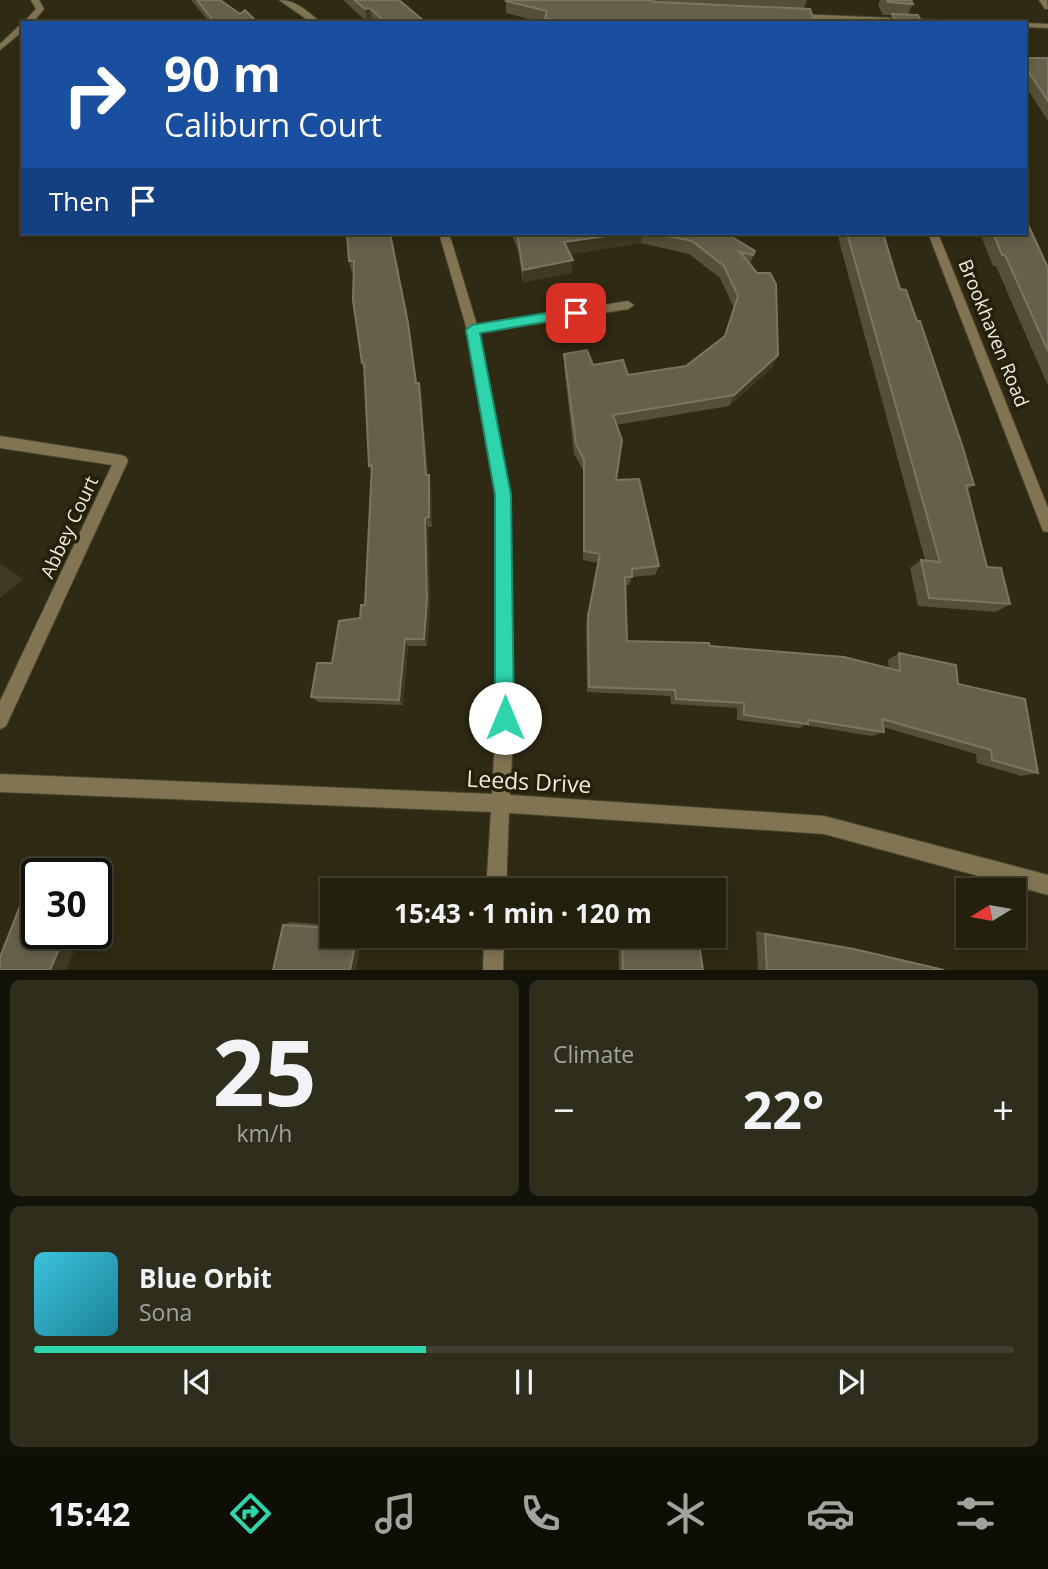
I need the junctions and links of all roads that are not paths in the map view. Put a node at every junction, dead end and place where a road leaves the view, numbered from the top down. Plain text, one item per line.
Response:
1 (35, 0) edge
2 (282, 0) edge
3 (1043, 0) edge
4 (1048, 7) edge
5 (793, 16) edge
6 (29, 21) edge
7 (314, 21) edge
8 (849, 21) edge
9 (1027, 25) edge
10 (1048, 26) edge
11 (21, 29) edge
12 (0, 48) edge
13 (445, 235) edge
14 (934, 235) edge
15 (628, 305) dead end
16 (472, 330) junction
17 (0, 442) edge
18 (1048, 526) edge
19 (0, 720) edge
20 (0, 783) edge
21 (499, 803) junction
22 (496, 878) edge
23 (1048, 885) edge
24 (494, 948) edge
25 (493, 970) edge

1 - 6 street
2 - 7 street
3 - 4 street
5 - 8 street
9 - 10 street
11 - 12 street
13 - 16 street
14 - 18 street, Brookhaven Road
15 - 16 street
16 - 21 street
17 - 19 street, Abbey Court
20 - 21 street, Leeds Drive
21 - 22 street
21 - 23 street, Leeds Drive
24 - 25 street

